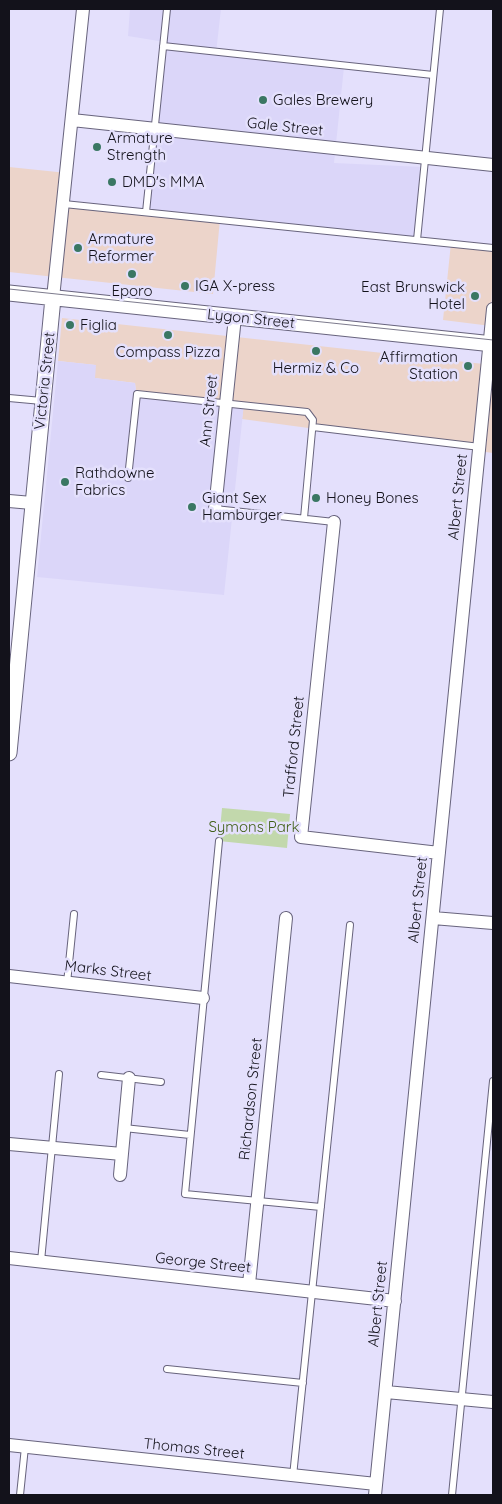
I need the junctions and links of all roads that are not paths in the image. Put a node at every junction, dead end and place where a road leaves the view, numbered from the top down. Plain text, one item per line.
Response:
1 (83, 9) edge
2 (167, 9) edge
3 (440, 9) edge
4 (163, 46) junction
5 (433, 75) junction
6 (72, 120) junction
7 (155, 129) junction
8 (425, 158) junction
9 (493, 165) edge
10 (64, 204) junction
11 (146, 212) junction
12 (417, 240) junction
13 (493, 248) edge
14 (9, 293) edge
15 (53, 298) junction
16 (493, 309) edge
17 (236, 317) junction
18 (492, 344) edge
19 (9, 398) edge
20 (42, 401) junction
21 (226, 404) junction
22 (488, 407) edge
23 (313, 427) junction
24 (480, 447) junction
25 (128, 478) dead end
26 (9, 501) edge
27 (32, 503) junction
28 (216, 509) joint
29 (304, 518) junction
30 (334, 522) joint
31 (11, 705) edge
32 (9, 753) edge
33 (219, 841) dead end
34 (439, 853) junction
35 (74, 914) dead end
36 (286, 918) dead end
37 (433, 918) junction
38 (493, 923) edge
39 (350, 925) dead end
40 (9, 976) edge
41 (67, 983) junction
42 (204, 998) junction
43 (59, 1074) dead end
44 (101, 1075) dead end
45 (129, 1078) junction
46 (493, 1081) edge
47 (161, 1082) dead end
48 (124, 1128) junction
49 (190, 1135) junction
50 (9, 1144) edge
51 (52, 1147) junction
52 (122, 1154) junction
53 (120, 1175) dead end
54 (257, 1201) junction
55 (321, 1207) junction
56 (9, 1258) edge
57 (41, 1261) junction
58 (248, 1284) junction
59 (312, 1291) junction
60 (394, 1300) junction
61 (167, 1368) dead end
62 (303, 1383) junction
63 (386, 1392) junction
64 (462, 1399) junction
65 (493, 1402) edge
66 (9, 1446) edge
67 (25, 1447) junction
68 (293, 1476) junction
69 (376, 1490) edge
70 (20, 1495) edge
71 (452, 1495) edge

1 - 6 street, Victoria Street
2 - 4 lane
3 - 5 lane
4 - 5 lane
4 - 7 lane
5 - 8 lane
6 - 7 street, Gale Street
6 - 10 street, Victoria Street
7 - 8 street, Gale Street
7 - 11 lane
8 - 9 street, Gale Street
8 - 12 lane
10 - 11 lane
10 - 15 street, Victoria Street
11 - 12 lane
12 - 13 lane
14 - 15 street, Lygon Street
15 - 17 street, Lygon Street
15 - 20 street, Victoria Street
16 - 18 street, Albert Street
17 - 18 street, Lygon Street
17 - 21 street, Ann Street
18 - 22 street, Albert Street
19 - 20 lane
20 - 27 street, Victoria Street
21 - 23 lane
21 - 25 lane
21 - 28 street, Ann Street
22 - 24 street, Albert Street
23 - 24 lane
23 - 29 lane
24 - 34 street, Albert Street
26 - 27 street
27 - 31 street, Victoria Street
28 - 29 lane
29 - 30 lane
30 - 34 street, Trafford Street
31 - 32 street, Victoria Street
33 - 42 lane
34 - 37 street, Albert Street
35 - 41 lane
36 - 54 street, Richardson Street
37 - 38 street
37 - 60 street, Albert Street
39 - 55 lane
40 - 41 street, Marks Street
41 - 42 street, Marks Street
42 - 49 lane
43 - 51 lane
44 - 45 lane
45 - 47 lane
45 - 48 street
46 - 64 lane
48 - 49 lane
48 - 52 street
49 - 54 lane
50 - 51 street
51 - 52 street
51 - 57 lane
52 - 53 street
54 - 55 lane
54 - 58 street, Richardson Street
55 - 59 lane
56 - 57 street, George Street
57 - 58 street, George Street
58 - 59 street, George Street
59 - 60 street, George Street
59 - 62 lane
60 - 63 street, Albert Street
61 - 62 lane
62 - 68 lane
63 - 64 street
63 - 69 street, Albert Street
64 - 65 street
64 - 71 lane
66 - 67 street, Thomas Street
67 - 68 street, Thomas Street
67 - 70 lane
68 - 69 street, Thomas Street

